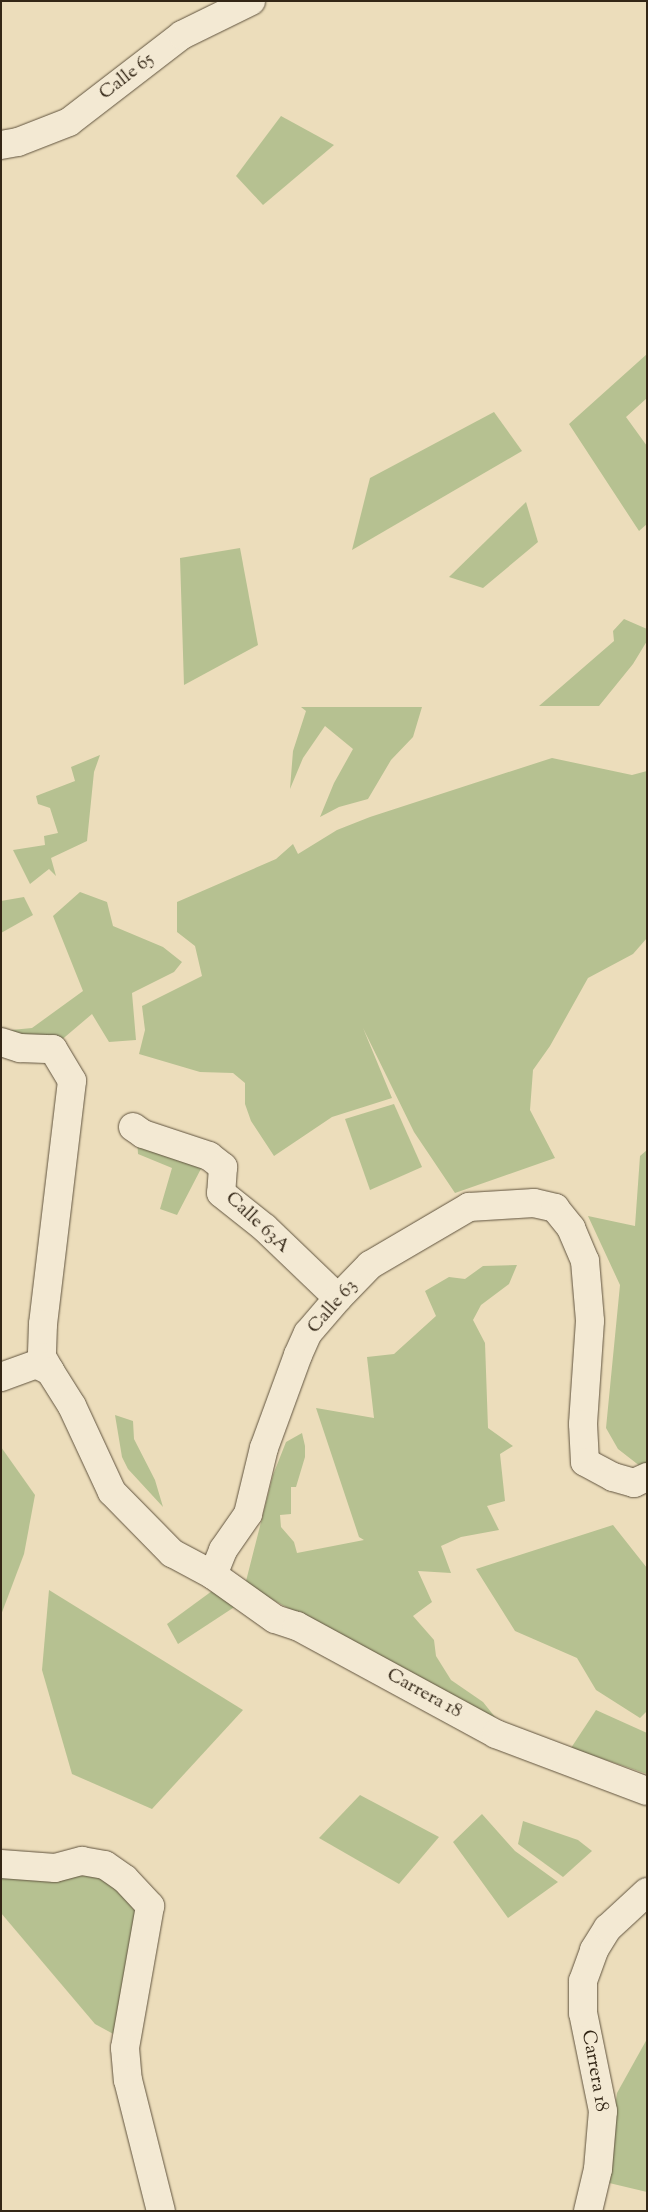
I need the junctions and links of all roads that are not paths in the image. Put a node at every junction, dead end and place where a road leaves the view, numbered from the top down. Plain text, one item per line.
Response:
1 (250, 1) edge
2 (1, 145) edge
3 (1, 1042) edge
4 (133, 1126) dead end
5 (338, 1298) junction
6 (50, 1371) junction
7 (1, 1377) edge
8 (647, 1477) edge
9 (213, 1575) junction
10 (647, 1792) edge
11 (1, 1864) edge
12 (647, 1892) edge
13 (161, 2211) edge
14 (588, 2211) edge

1 - 2 street, Calle 65
3 - 6 street
4 - 5 street, Calle 63A
5 - 8 street, Calle 63
5 - 9 street, Calle 63
6 - 7 street
6 - 9 street
9 - 10 street, Carrera 18
11 - 13 street
12 - 14 street, Carrera 18

